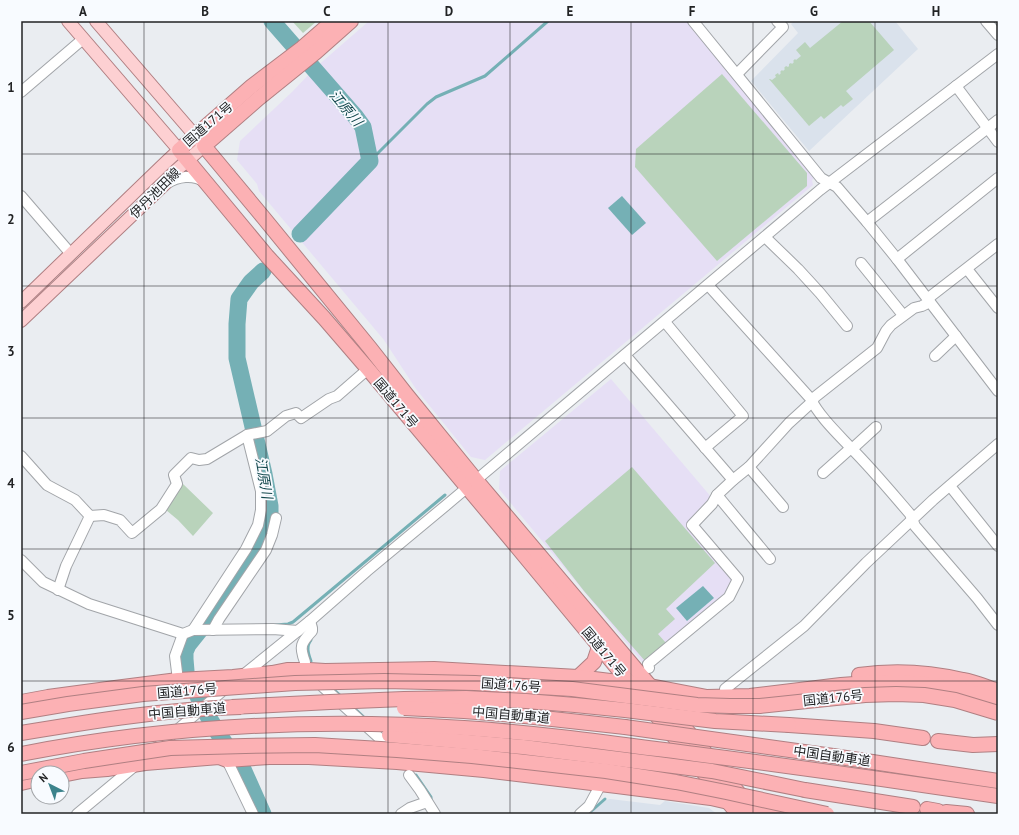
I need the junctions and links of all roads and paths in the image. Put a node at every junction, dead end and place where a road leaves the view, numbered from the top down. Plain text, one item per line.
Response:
1 (68, 21) edge
2 (96, 21) edge
3 (333, 21) edge
4 (351, 21) edge
5 (693, 21) edge
6 (986, 21) edge
7 (783, 23) edge
8 (998, 34) edge
9 (83, 39) junction
10 (996, 58) edge
11 (737, 74) junction
12 (956, 86) junction
13 (21, 92) edge
14 (998, 120) edge
15 (987, 128) junction
16 (199, 141) junction
17 (998, 142) edge
18 (184, 155) junction
19 (998, 178) edge
20 (830, 183) junction
21 (165, 184) junction
22 (208, 185) junction
23 (22, 199) edge
24 (867, 222) junction
25 (765, 237) junction
26 (998, 244) edge
27 (71, 254) junction
28 (897, 259) junction
29 (861, 263) dead end
30 (967, 269) junction
31 (708, 285) junction
32 (929, 300) junction
33 (21, 302) edge
34 (998, 308) edge
35 (904, 315) junction
36 (21, 321) edge
37 (665, 322) junction
38 (847, 326) dead end
39 (956, 336) junction
40 (625, 355) junction
41 (935, 356) dead end
42 (368, 369) junction
43 (998, 391) edge
44 (812, 402) junction
45 (876, 427) dead end
46 (247, 435) junction
47 (998, 444) edge
48 (705, 448) junction
49 (852, 448) junction
50 (21, 456) edge
51 (749, 467) junction
52 (823, 473) dead end
53 (732, 480) junction
54 (472, 484) junction
55 (950, 486) junction
56 (717, 495) junction
57 (783, 508) dead end
58 (90, 516) junction
59 (276, 518) dead end
60 (912, 520) junction
61 (998, 546) edge
62 (770, 559) dead end
63 (21, 560) edge
64 (58, 590) junction
65 (310, 621) junction
66 (998, 625) edge
67 (210, 630) junction
68 (298, 631) junction
69 (190, 632) junction
70 (599, 647) junction
71 (305, 662) dead end
72 (649, 668) dead end
73 (242, 676) junction
74 (578, 677) junction
75 (178, 680) junction
76 (630, 684) junction
77 (650, 686) junction
78 (323, 687) dead end
79 (666, 688) junction
80 (725, 689) junction
81 (998, 691) edge
82 (21, 702) edge
83 (998, 702) edge
84 (232, 708) junction
85 (21, 712) edge
86 (998, 713) edge
87 (232, 727) junction
88 (21, 733) edge
89 (924, 738) dead end
90 (938, 741) dead end
91 (385, 743) dead end
92 (998, 744) edge
93 (973, 745) junction
94 (998, 751) edge
95 (21, 754) edge
96 (227, 760) junction
97 (136, 764) junction
98 (21, 773) edge
99 (70, 773) edge
100 (409, 775) dead end
101 (998, 781) edge
102 (601, 784) junction
103 (998, 796) edge
104 (427, 802) junction
105 (728, 802) junction
106 (913, 807) dead end
107 (753, 810) edge
108 (78, 814) edge
109 (253, 814) edge
110 (401, 814) edge
111 (435, 814) edge
112 (580, 814) edge
113 (738, 814) edge
114 (776, 814) edge
115 (827, 814) edge

1 - 9 main road, 伊丹池田線
2 - 16 main road
3 - 16 highway, 国道171号
4 - 16 highway, 国道171号
5 - 11 street
6 - 8 street
7 - 11 street
9 - 13 street
9 - 18 main road, 伊丹池田線
10 - 12 street
11 - 20 street
12 - 15 street
12 - 20 street
14 - 15 street
15 - 17 street
15 - 24 street
16 - 18 highway, 国道171号
16 - 54 highway, 国道171号
18 - 21 main road, 伊丹池田線
18 - 22 highway, 国道171号
18 - 27 main road, 伊丹池田線
19 - 28 street
20 - 24 street
20 - 25 street
21 - 22 street
21 - 36 main road, 伊丹池田線
22 - 42 highway, 国道171号
23 - 27 street
24 - 28 street
25 - 31 street
25 - 38 street
26 - 30 street
27 - 33 main road, 伊丹池田線
28 - 32 street
29 - 35 street
30 - 32 street
30 - 34 street
31 - 37 street
31 - 44 street
32 - 35 street
32 - 39 street
35 - 44 street
37 - 40 street
37 - 48 street
39 - 41 street
39 - 43 street
40 - 48 street
40 - 54 street
42 - 46 street
42 - 54 highway, 国道171号
44 - 49 street
44 - 51 street
45 - 49 street
46 - 58 street
46 - 69 street
47 - 55 street
48 - 53 street
49 - 52 street
49 - 60 street
50 - 58 street
51 - 53 street
51 - 57 street
53 - 56 street
54 - 65 street
54 - 70 highway, 国道171号
54 - 77 highway, 国道171号
55 - 60 street
55 - 61 street
56 - 62 street
56 - 72 street
58 - 64 street
59 - 67 street
60 - 66 street
60 - 80 street
63 - 64 street
64 - 69 street
65 - 68 street
65 - 71 street
67 - 68 street
67 - 69 street
68 - 73 street
69 - 75 street
70 - 74 highway
70 - 76 highway, 国道171号
73 - 74 highway
73 - 75 highway
73 - 97 street
74 - 76 highway
75 - 82 highway
76 - 77 highway
76 - 105 highway, 国道171号
77 - 79 highway
77 - 107 highway, 国道171号
78 - 91 street
79 - 80 highway
79 - 83 highway
80 - 81 highway
84 - 88 highway, 中国自動車道, bridge
84 - 89 highway, bridge
84 - 101 highway, 中国自動車道, bridge
85 - 86 highway, 国道176号, bridge
87 - 95 highway, 中国自動車道, bridge
87 - 103 highway, 中国自動車道, bridge
87 - 106 highway, bridge
90 - 93 highway
92 - 93 highway
93 - 94 highway
96 - 97 highway
96 - 102 highway
96 - 109 street
97 - 99 highway
97 - 108 street
98 - 115 highway, bridge
100 - 104 street
102 - 105 highway
102 - 112 street
104 - 110 street
104 - 111 street
105 - 107 highway
105 - 113 highway, 国道171号
107 - 114 highway

